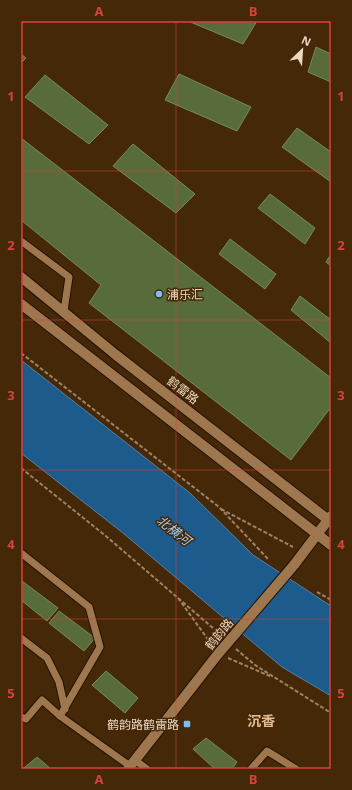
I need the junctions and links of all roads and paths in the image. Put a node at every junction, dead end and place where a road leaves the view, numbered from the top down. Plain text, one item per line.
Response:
1 (21, 240) edge
2 (21, 277) edge
3 (21, 304) edge
4 (64, 312) junction
5 (21, 353) edge
6 (21, 468) edge
7 (219, 507) junction
8 (330, 519) edge
9 (317, 534) junction
10 (331, 544) edge
11 (303, 552) junction
12 (21, 553) edge
13 (268, 559) dead end
14 (317, 592) dead end
15 (176, 595) junction
16 (331, 600) edge
17 (21, 638) edge
18 (226, 640) dead end
19 (232, 645) dead end
20 (218, 654) junction
21 (279, 680) junction
22 (65, 709) junction
23 (331, 713) edge
24 (60, 716) junction
25 (21, 717) edge
26 (131, 765) edge
27 (147, 769) edge
28 (251, 769) edge
29 (296, 769) edge

1 - 4 lane
2 - 4 street, 鹤雷路
3 - 9 street
4 - 8 street, 鹤雷路
5 - 7 path
6 - 15 path
7 - 11 path
7 - 13 path
8 - 9 street, 鹤韵路
9 - 10 street
9 - 11 street, 鹤韵路
11 - 20 street, 鹤韵路, bridge
12 - 22 lane
14 - 16 path
15 - 18 path
15 - 20 path
17 - 22 lane
19 - 21 path
20 - 21 path
20 - 26 street, 鹤韵路
21 - 23 path
22 - 24 lane
24 - 25 lane
24 - 26 lane
26 - 27 lane
28 - 29 lane

